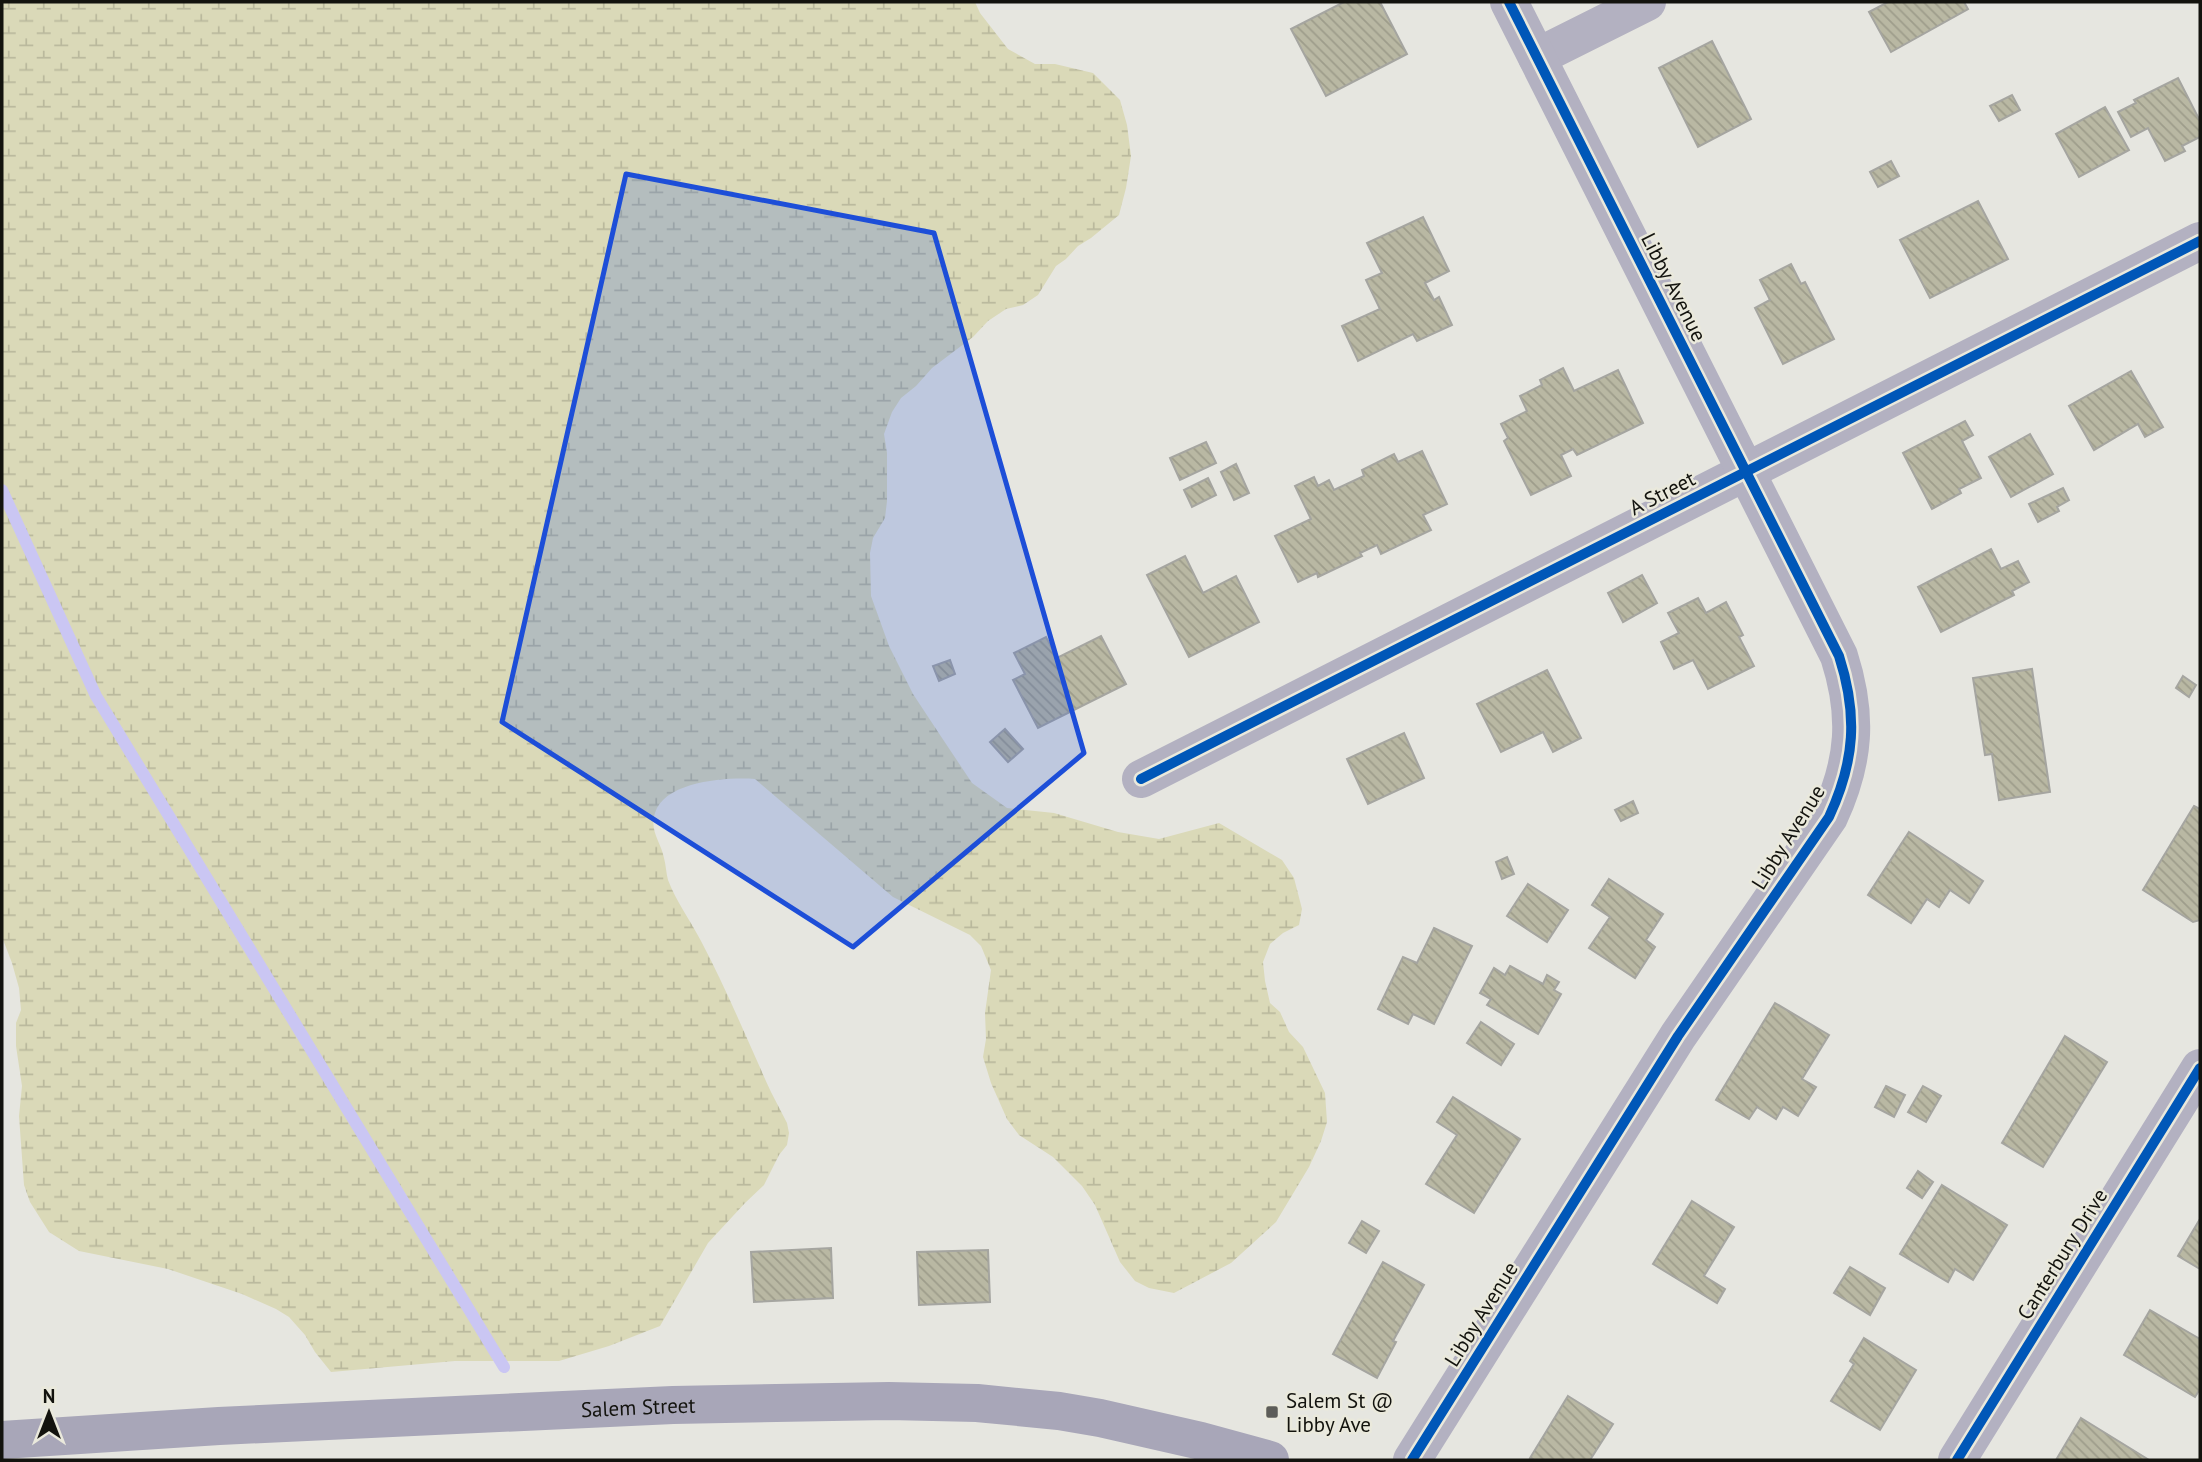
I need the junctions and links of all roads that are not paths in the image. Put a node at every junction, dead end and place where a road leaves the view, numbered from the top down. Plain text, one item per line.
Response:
1 (1509, 2) edge
2 (1647, 2) edge
3 (1537, 57) junction
4 (2200, 242) edge
5 (1746, 472) junction
6 (1142, 779) dead end
7 (2200, 1068) edge
8 (2, 1440) edge
9 (1270, 1460) edge
10 (1412, 1460) edge
11 (1958, 1460) edge

1 - 3 street, Libby Avenue
2 - 3 street
3 - 5 street, Libby Avenue
4 - 5 street, A Street
5 - 6 street, A Street
5 - 10 street, Libby Avenue
7 - 11 street, Canterbury Drive
8 - 9 main road, Salem Street

